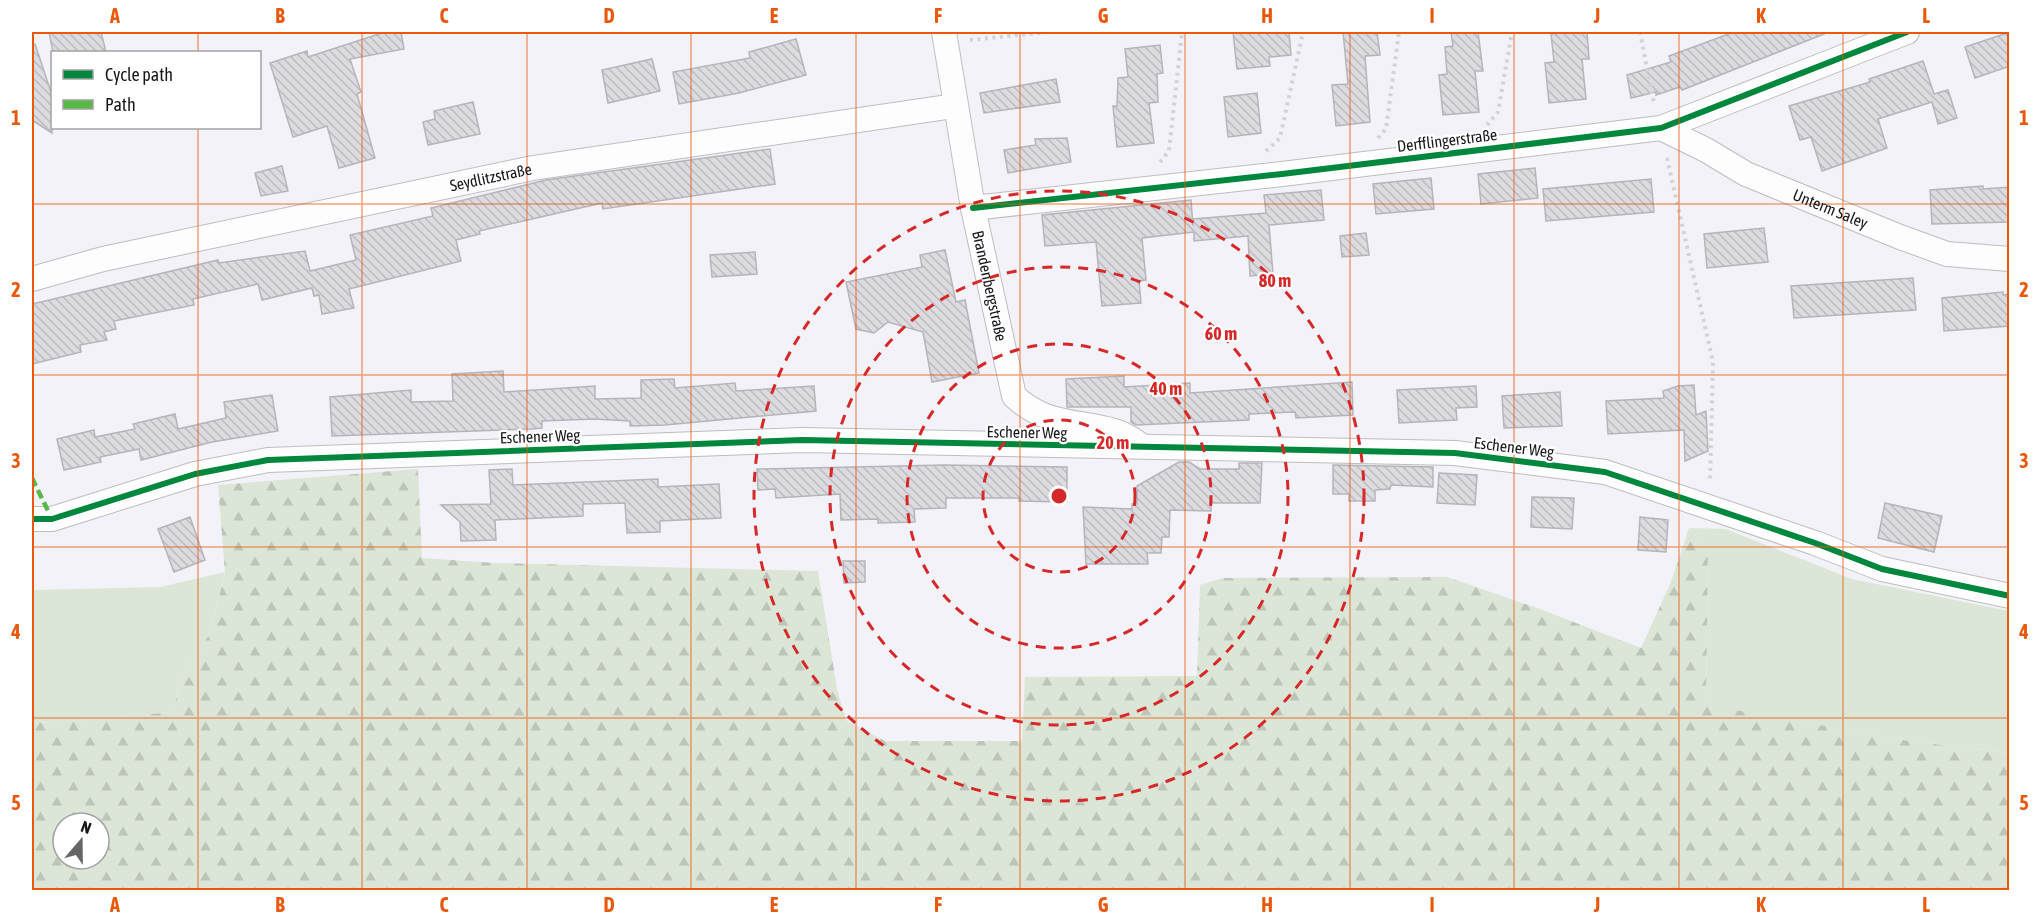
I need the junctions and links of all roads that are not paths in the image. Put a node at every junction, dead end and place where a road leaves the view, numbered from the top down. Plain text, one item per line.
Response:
1 (1907, 32) edge
2 (945, 37) edge
3 (954, 106) junction
4 (1661, 128) junction
5 (973, 208) junction
6 (2010, 259) edge
7 (32, 279) edge
8 (1147, 448) junction
9 (32, 519) edge
10 (2010, 596) edge

1 - 4 street, Derfflingerstraße
2 - 3 street, Brandenbergstraße
3 - 5 street, Brandenbergstraße
3 - 7 street, Seydlitzstraße
4 - 5 street, Derfflingerstraße
4 - 6 street, Unterm Saley
5 - 8 street, Brandenbergstraße
8 - 9 street, Eschener Weg
8 - 10 street, Eschener Weg

